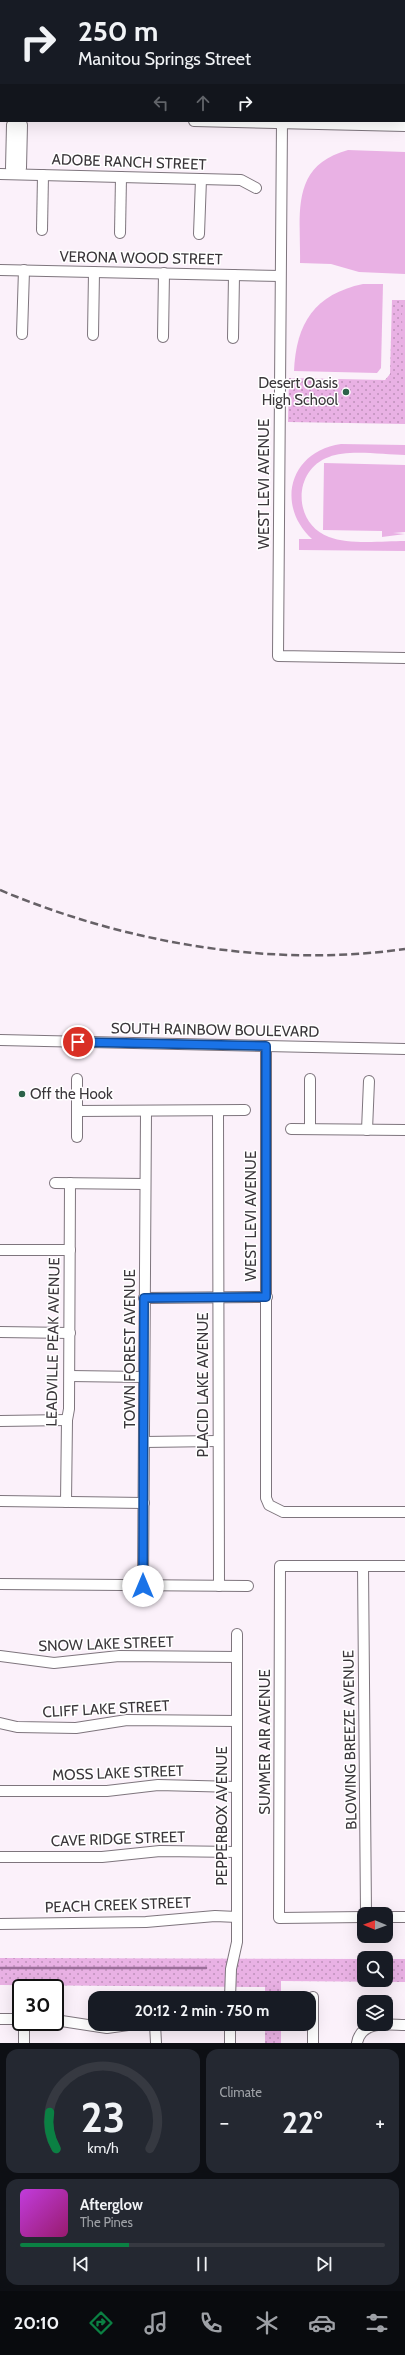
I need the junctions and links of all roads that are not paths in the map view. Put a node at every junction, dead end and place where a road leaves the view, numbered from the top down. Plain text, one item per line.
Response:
1 (14, 122) edge
2 (20, 122) edge
3 (282, 122) edge
4 (363, 123) edge
5 (405, 126) edge
6 (0, 174) edge
7 (16, 174) junction
8 (43, 175) junction
9 (121, 177) junction
10 (201, 180) junction
11 (256, 188) dead end
12 (42, 230) dead end
13 (120, 232) dead end
14 (199, 234) dead end
15 (0, 270) edge
16 (24, 270) junction
17 (94, 272) junction
18 (164, 273) junction
19 (234, 275) junction
20 (280, 276) junction
21 (22, 334) dead end
22 (93, 335) dead end
23 (163, 337) dead end
24 (233, 338) dead end
25 (405, 658) edge
26 (0, 1040) edge
27 (266, 1046) junction
28 (405, 1049) edge
29 (77, 1079) dead end
30 (310, 1079) dead end
31 (369, 1081) dead end
32 (245, 1110) dead end
33 (77, 1111) junction
34 (218, 1111) junction
35 (146, 1112) junction
36 (290, 1129) dead end
37 (310, 1129) junction
38 (367, 1130) junction
39 (405, 1130) edge
40 (77, 1137) dead end
41 (55, 1183) dead end
42 (70, 1183) junction
43 (145, 1184) junction
44 (0, 1250) edge
45 (70, 1250) junction
46 (218, 1297) junction
47 (266, 1297) junction
48 (144, 1298) junction
49 (0, 1332) edge
50 (70, 1333) junction
51 (70, 1376) junction
52 (144, 1376) junction
53 (67, 1420) junction
54 (0, 1421) edge
55 (144, 1442) junction
56 (218, 1442) junction
57 (0, 1501) edge
58 (66, 1502) junction
59 (144, 1503) junction
60 (405, 1512) edge
61 (363, 1566) junction
62 (405, 1566) edge
63 (0, 1584) edge
64 (143, 1586) junction
65 (219, 1586) junction
66 (248, 1586) dead end
67 (238, 1634) dead end
68 (0, 1656) edge
69 (238, 1657) junction
70 (237, 1721) junction
71 (0, 1723) edge
72 (237, 1787) junction
73 (0, 1791) edge
74 (237, 1852) junction
75 (0, 1857) edge
76 (366, 1907) edge
77 (238, 1917) junction
78 (357, 1917) edge
79 (393, 1917) edge
80 (405, 1917) edge
81 (0, 1924) edge
82 (230, 1991) edge
83 (0, 2019) edge
84 (12, 2019) edge
85 (64, 2021) edge
86 (88, 2025) edge
87 (405, 2025) edge
88 (24, 2031) edge
89 (155, 2031) edge
90 (230, 2031) edge
91 (313, 2031) edge
92 (24, 2043) edge
93 (156, 2043) edge
94 (230, 2043) edge
95 (313, 2043) edge
96 (357, 2043) edge

1 - 7 street
2 - 7 street
3 - 4 street
3 - 20 street, WEST LEVI AVENUE
4 - 5 street
6 - 7 street, ADOBE RANCH STREET
7 - 8 street, ADOBE RANCH STREET
8 - 9 street, ADOBE RANCH STREET
8 - 12 street
9 - 10 street, ADOBE RANCH STREET
9 - 13 street
10 - 11 street, ADOBE RANCH STREET
10 - 14 street
15 - 16 street, VERONA WOOD STREET
16 - 17 street, VERONA WOOD STREET
16 - 21 street
17 - 18 street, VERONA WOOD STREET
17 - 22 street
18 - 19 street, VERONA WOOD STREET
18 - 23 street
19 - 20 street, VERONA WOOD STREET
19 - 24 street
20 - 25 street, WEST LEVI AVENUE
26 - 27 street, SOUTH RAINBOW BOULEVARD
27 - 28 street, SOUTH RAINBOW BOULEVARD
27 - 47 street, WEST LEVI AVENUE
29 - 33 street
30 - 37 street
31 - 38 street
32 - 34 street
33 - 35 street
33 - 40 street
34 - 35 street
34 - 46 street, PLACID LAKE AVENUE
35 - 43 street, TOWN FOREST AVENUE
36 - 37 street
37 - 38 street
38 - 39 street
41 - 42 street
42 - 43 street
42 - 45 street, LEADVILLE PEAK AVENUE
43 - 48 street, TOWN FOREST AVENUE
44 - 45 street
45 - 50 street, LEADVILLE PEAK AVENUE
46 - 47 street
46 - 48 street
46 - 56 street, PLACID LAKE AVENUE
47 - 60 street, WEST LEVI AVENUE
48 - 52 street, TOWN FOREST AVENUE
49 - 50 street
50 - 51 street, LEADVILLE PEAK AVENUE
51 - 52 street
51 - 53 street, LEADVILLE PEAK AVENUE
52 - 55 street, TOWN FOREST AVENUE
53 - 54 street
53 - 58 street, LEADVILLE PEAK AVENUE
55 - 56 street
55 - 59 street, TOWN FOREST AVENUE
56 - 65 street, PLACID LAKE AVENUE
57 - 58 street
58 - 59 street
59 - 64 street, TOWN FOREST AVENUE
61 - 62 street
61 - 76 street, BLOWING BREEZE AVENUE
61 - 78 street, SUMMER AIR AVENUE
63 - 64 street
64 - 65 street
65 - 66 street
67 - 69 street, PEPPERBOX AVENUE
68 - 69 street, SNOW LAKE STREET
69 - 70 street, PEPPERBOX AVENUE
70 - 71 street, CLIFF LAKE STREET
70 - 72 street, PEPPERBOX AVENUE
72 - 73 street, MOSS LAKE STREET
72 - 74 street, PEPPERBOX AVENUE
74 - 75 street, CAVE RIDGE STREET
74 - 77 street, PEPPERBOX AVENUE
77 - 81 street, PEACH CREEK STREET
77 - 82 street, PEPPERBOX AVENUE
79 - 80 street
83 - 84 street
85 - 86 street
87 - 96 street
88 - 92 street
89 - 93 street
90 - 94 street
91 - 95 street

